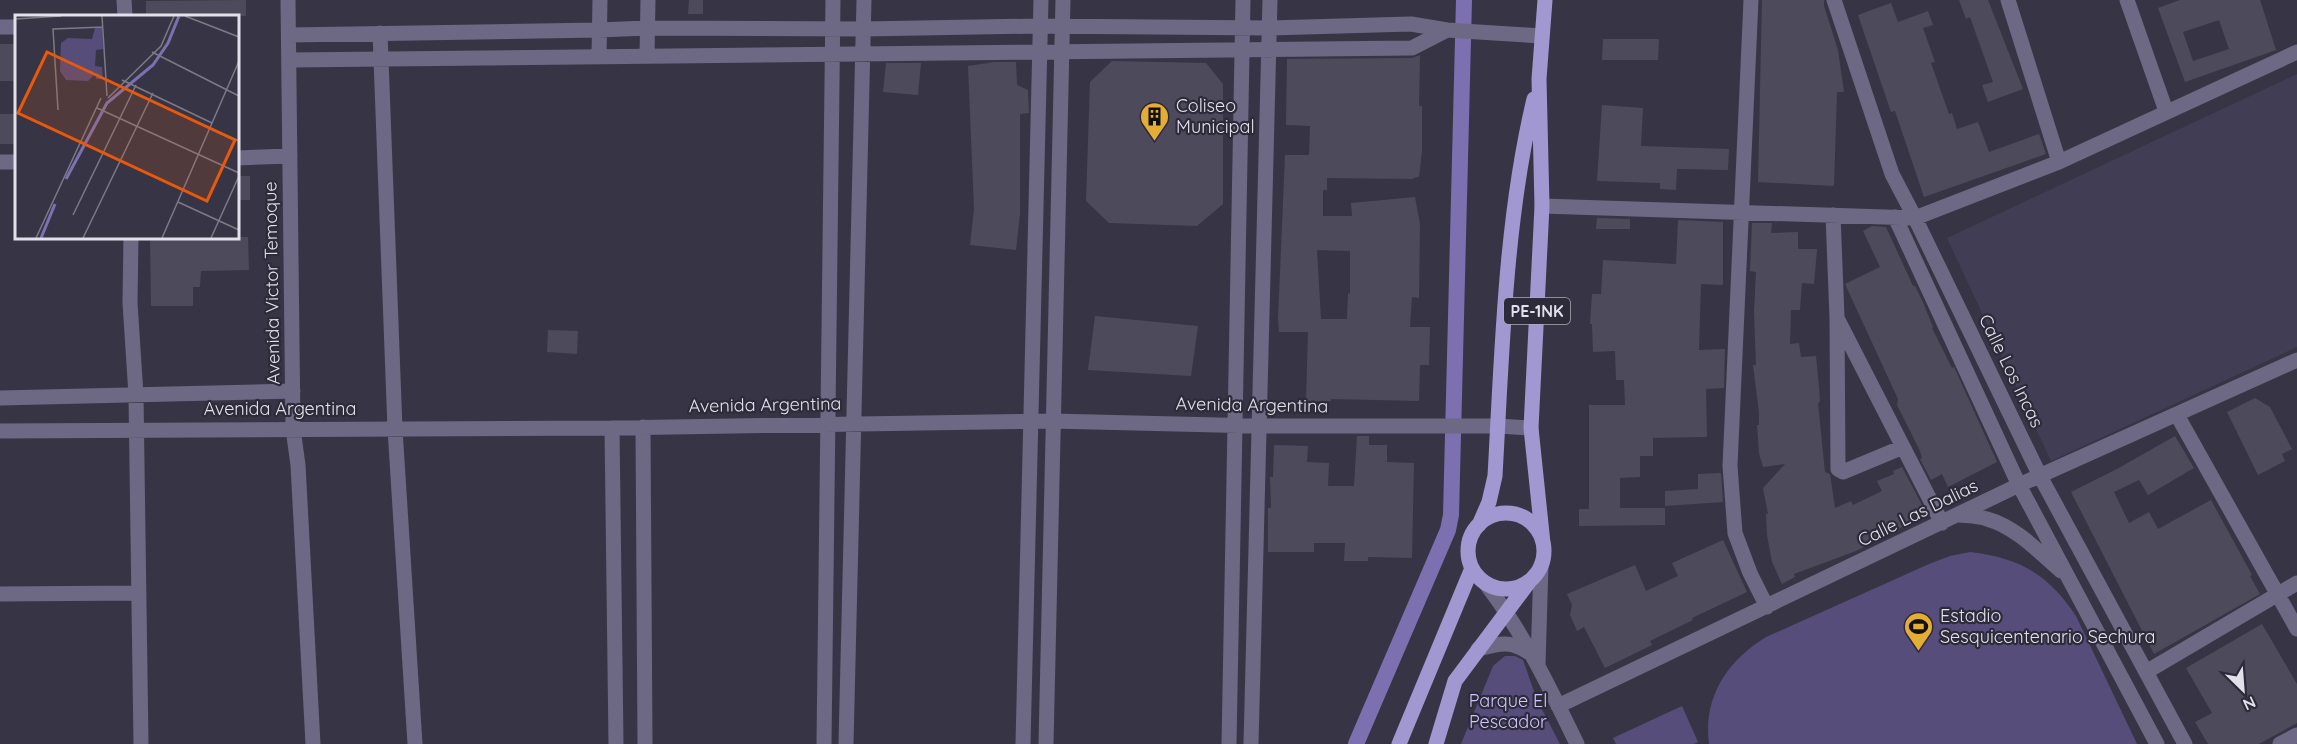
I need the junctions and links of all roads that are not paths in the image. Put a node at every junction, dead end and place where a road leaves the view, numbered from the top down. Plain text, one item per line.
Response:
1 (124, 0) edge
2 (288, 0) edge
3 (600, 0) edge
4 (648, 0) edge
5 (833, 0) edge
6 (864, 0) edge
7 (1041, 0) edge
8 (1063, 0) edge
9 (1243, 0) edge
10 (1270, 0) edge
11 (1545, 0) edge
12 (1751, 0) edge
13 (1834, 0) edge
14 (2008, 0) edge
15 (2129, 1) edge
16 (125, 15) edge
17 (1040, 26) junction
18 (1062, 27) junction
19 (647, 28) junction
20 (1242, 28) junction
21 (1269, 28) junction
22 (832, 29) junction
23 (863, 29) junction
24 (599, 30) junction
25 (1447, 30) junction
26 (380, 33) junction
27 (289, 35) junction
28 (1542, 36) junction
29 (1243, 50) junction
30 (1270, 50) junction
31 (1039, 52) junction
32 (1061, 52) junction
33 (2297, 52) edge
34 (599, 56) junction
35 (647, 56) junction
36 (832, 56) junction
37 (863, 56) junction
38 (380, 59) junction
39 (289, 60) junction
40 (1539, 79) junction
41 (2166, 111) junction
42 (290, 156) junction
43 (238, 158) edge
44 (2060, 162) junction
45 (1542, 206) junction
46 (1742, 212) junction
47 (1833, 215) junction
48 (1894, 217) junction
49 (1915, 218) junction
50 (131, 238) edge
51 (1837, 317) junction
52 (2297, 360) edge
53 (293, 391) junction
54 (136, 395) junction
55 (0, 398) edge
56 (2176, 416) junction
57 (1032, 421) junction
58 (1052, 421) junction
59 (829, 423) junction
60 (854, 423) junction
61 (1236, 425) junction
62 (1259, 426) junction
63 (1498, 426) junction
64 (612, 428) junction
65 (643, 428) junction
66 (1532, 428) junction
67 (136, 429) junction
68 (294, 429) junction
69 (395, 429) junction
70 (0, 431) edge
71 (1904, 447) junction
72 (2040, 476) junction
73 (2019, 485) junction
74 (1959, 515) junction
75 (1942, 523) junction
76 (1479, 525) junction
77 (1543, 543) junction
78 (1541, 565) junction
79 (1472, 568) junction
80 (2068, 577) junction
81 (1531, 579) junction
82 (2297, 583) edge
83 (1486, 584) junction
84 (137, 593) junction
85 (0, 594) edge
86 (2277, 594) junction
87 (1767, 607) junction
88 (1507, 611) junction
89 (2297, 629) edge
90 (1478, 650) junction
91 (1535, 659) junction
92 (2146, 672) junction
93 (1558, 705) junction
94 (2297, 735) edge
95 (141, 744) edge
96 (313, 744) edge
97 (415, 744) edge
98 (616, 744) edge
99 (645, 744) edge
100 (824, 744) edge
101 (846, 744) edge
102 (1023, 744) edge
103 (1046, 744) edge
104 (1229, 744) edge
105 (1251, 744) edge
106 (1399, 744) edge
107 (1436, 744) edge
108 (1576, 744) edge
109 (2157, 744) edge
110 (2185, 744) edge
111 (2280, 744) edge

1 - 16 street
2 - 27 street, Avenida Victor Temoque
3 - 24 street
4 - 19 street
5 - 22 street
6 - 23 street
7 - 17 street
8 - 18 street
9 - 20 street
10 - 21 street
11 - 28 main road, PE-1NK
12 - 46 street
13 - 49 street, Calle Los Incas
14 - 44 street
15 - 41 street
17 - 18 street
17 - 23 street
17 - 31 street
18 - 20 street
18 - 32 street
19 - 22 street
19 - 24 street
19 - 35 street
20 - 21 street
20 - 29 street
21 - 25 street
21 - 30 street
22 - 23 street
22 - 36 street
23 - 37 street
24 - 26 street
24 - 34 street
25 - 28 street
25 - 30 street
26 - 27 street
26 - 38 street
27 - 39 street, Avenida Victor Temoque
28 - 40 main road, PE-1NK
29 - 30 street
29 - 32 street
29 - 61 street
30 - 62 street
31 - 32 street
31 - 37 street
31 - 57 street
32 - 58 street
33 - 41 street
34 - 35 street
34 - 38 street
35 - 36 street
36 - 37 street
36 - 59 street
37 - 60 street
38 - 39 street
38 - 69 street
39 - 42 street, Avenida Victor Temoque
40 - 45 main road, PE-1NK
40 - 63 main road, PE-1NK
41 - 44 street
42 - 43 street
42 - 53 street, Avenida Victor Temoque
44 - 49 street
45 - 46 street
45 - 66 main road, PE-1NK
46 - 47 street
46 - 87 street
47 - 48 street
47 - 51 street
48 - 49 street
48 - 73 street
49 - 72 street, Calle Los Incas
50 - 54 street
51 - 71 street
51 - 71 street
52 - 56 street, Calle Las Dalias
53 - 54 street, Avenida Argentina
53 - 68 street, Avenida Victor Temoque
54 - 55 street, Avenida Argentina
54 - 67 street
56 - 72 street, Calle Las Dalias
56 - 86 street
57 - 58 street, Avenida Argentina
57 - 60 street, Avenida Argentina
57 - 102 street
58 - 61 street, Avenida Argentina
58 - 103 street
59 - 60 street, Avenida Argentina
59 - 65 street, Avenida Argentina
59 - 100 street
60 - 101 street
61 - 62 street, Avenida Argentina
61 - 104 street
62 - 63 street, Avenida Argentina
62 - 105 street
63 - 66 street, Avenida Argentina
63 - 76 main road, PE-1NK
64 - 65 street, Avenida Argentina
64 - 69 street, Avenida Argentina
64 - 98 street
65 - 99 street
66 - 77 main road, PE-1NK
67 - 68 street, Avenida Argentina
67 - 70 street, Avenida Argentina
67 - 84 street
68 - 69 street, Avenida Argentina
68 - 96 street, Avenida Victor Temoque
69 - 97 street
71 - 75 street
72 - 73 street, Calle Las Dalias
72 - 92 street, Calle Los Incas
73 - 74 street, Calle Las Dalias
73 - 80 street
74 - 75 street, Calle Las Dalias
74 - 80 street
75 - 87 street, Calle Las Dalias
76 - 77 main road
76 - 79 main road, PE-1NK
77 - 78 main road, PE-1NK
78 - 81 main road
78 - 91 street
79 - 83 main road
79 - 106 main road, PE-1NK
80 - 109 street
81 - 83 main road
81 - 88 main road
82 - 86 street
83 - 88 street
84 - 85 street
84 - 95 street
86 - 89 street
86 - 92 street
87 - 93 street, Calle Las Dalias
88 - 90 main road
88 - 91 street
90 - 91 street
90 - 107 main road
91 - 93 street
92 - 110 street, Calle Los Incas
93 - 108 street
94 - 111 street

